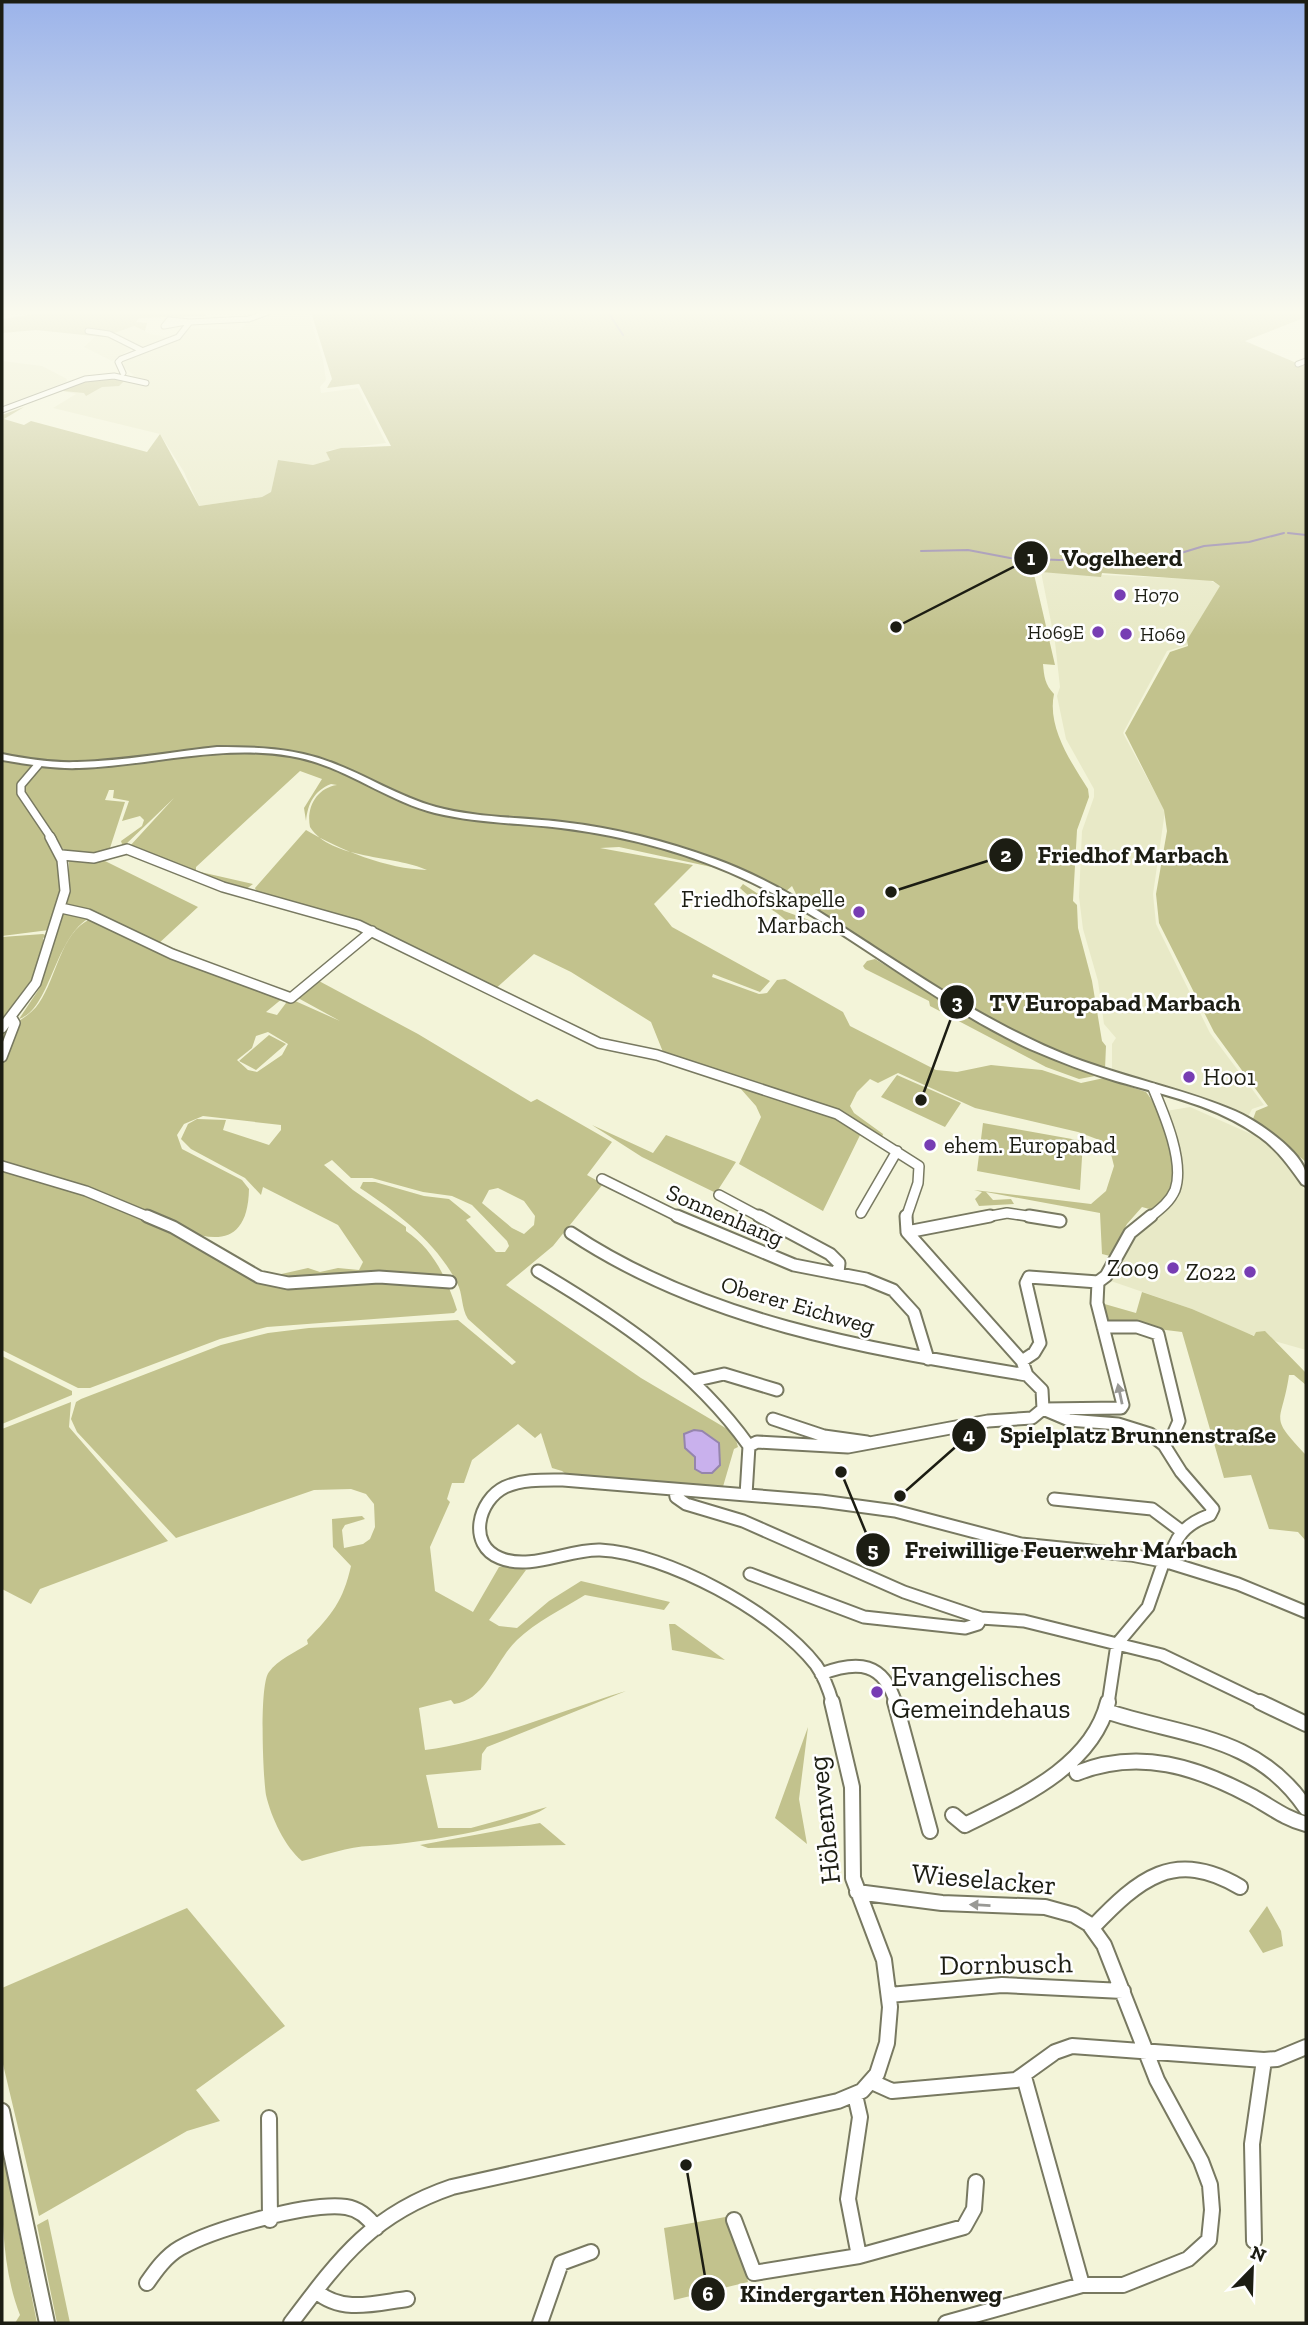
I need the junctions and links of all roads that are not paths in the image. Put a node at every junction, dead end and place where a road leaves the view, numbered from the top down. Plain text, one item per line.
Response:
1 (2, 757) edge
2 (38, 765) junction
3 (62, 855) junction
4 (61, 908) junction
5 (372, 931) junction
6 (12, 1018) junction
7 (2, 1028) edge
8 (2, 1057) edge
9 (1153, 1088) junction
10 (893, 1148) junction
11 (2, 1166) edge
12 (1302, 1167) edge
13 (602, 1179) dead end
14 (1306, 1181) edge
15 (719, 1195) dead end
16 (861, 1213) dead end
17 (1060, 1221) dead end
18 (907, 1232) junction
19 (571, 1233) dead end
20 (538, 1271) dead end
21 (838, 1273) junction
22 (450, 1282) dead end
23 (1098, 1282) junction
24 (1103, 1327) junction
25 (928, 1359) junction
26 (1022, 1361) junction
27 (1027, 1375) junction
28 (693, 1381) junction
29 (777, 1390) dead end
30 (1043, 1409) junction
31 (773, 1419) dead end
32 (867, 1442) junction
33 (1163, 1444) junction
34 (749, 1446) junction
35 (675, 1491) junction
36 (746, 1495) junction
37 (1054, 1499) dead end
38 (1180, 1530) junction
39 (1167, 1562) junction
40 (750, 1574) dead end
41 (1306, 1612) edge
42 (981, 1618) junction
43 (1118, 1644) junction
44 (821, 1674) junction
45 (1105, 1711) junction
46 (1306, 1724) edge
47 (1077, 1773) dead end
48 (1306, 1808) edge
49 (953, 1815) dead end
50 (1306, 1824) edge
51 (930, 1831) dead end
52 (1240, 1887) dead end
53 (857, 1892) junction
54 (1092, 1928) junction
55 (1123, 1992) junction
56 (889, 1995) junction
57 (1306, 2048) edge
58 (1145, 2051) junction
59 (1264, 2060) junction
60 (1024, 2077) junction
61 (872, 2082) junction
62 (855, 2095) junction
63 (2, 2111) edge
64 (269, 2118) dead end
65 (976, 2182) dead end
66 (270, 2220) junction
67 (734, 2220) dead end
68 (376, 2228) junction
69 (1254, 2241) dead end
70 (591, 2252) dead end
71 (859, 2256) junction
72 (147, 2283) dead end
73 (1082, 2285) junction
74 (316, 2291) junction
75 (407, 2299) dead end
76 (47, 2323) edge
77 (290, 2323) edge
78 (540, 2323) edge
79 (946, 2323) edge

1 - 2 main road
2 - 3 street
2 - 9 main road
3 - 4 street
3 - 5 street
4 - 5 street
4 - 6 street
5 - 10 street
6 - 7 street
6 - 8 street
9 - 12 main road
9 - 23 street
10 - 16 street
10 - 18 street
11 - 22 street
12 - 14 main road
13 - 21 street, Sonnenhang
15 - 21 street, Sonnenhang
17 - 18 street
18 - 26 street
19 - 25 street, Oberer Eichweg
20 - 28 street
21 - 25 street, Sonnenhang
23 - 24 street
23 - 26 street
30 -> 24 street
24 - 33 street
25 - 27 street, Oberer Eichweg
26 - 27 street
27 - 30 street
28 - 29 street
28 - 34 street
30 - 32 street
30 - 33 street
31 - 32 street
32 - 34 street
33 - 38 street
34 - 36 street
35 - 36 street, Höhenweg
35 - 42 street
35 - 44 street, Höhenweg
36 - 39 street, Höhenweg
37 - 38 street
38 - 39 street
39 - 41 street, Höhenweg
39 - 43 street
40 - 42 street
42 - 43 street
43 - 45 street
43 - 46 street
44 - 51 street
44 - 53 street, Höhenweg
45 - 48 street
45 - 49 street
47 - 50 street
52 - 54 street
54 -> 53 street, Wieselacker
53 - 56 street, Höhenweg
54 - 55 street
55 - 56 street, Dornbusch
55 - 58 street
56 - 61 street, Höhenweg
57 - 59 street
58 - 59 street
58 - 60 street
58 - 73 street
59 - 69 street
60 - 61 street
60 - 73 street
61 - 62 street
62 - 68 street
62 - 71 street
63 - 76 street
64 - 66 street
65 - 71 street
66 - 68 street
66 - 72 street
67 - 71 street
68 - 74 street
70 - 78 street
73 - 79 street
74 - 75 street
74 - 77 street

